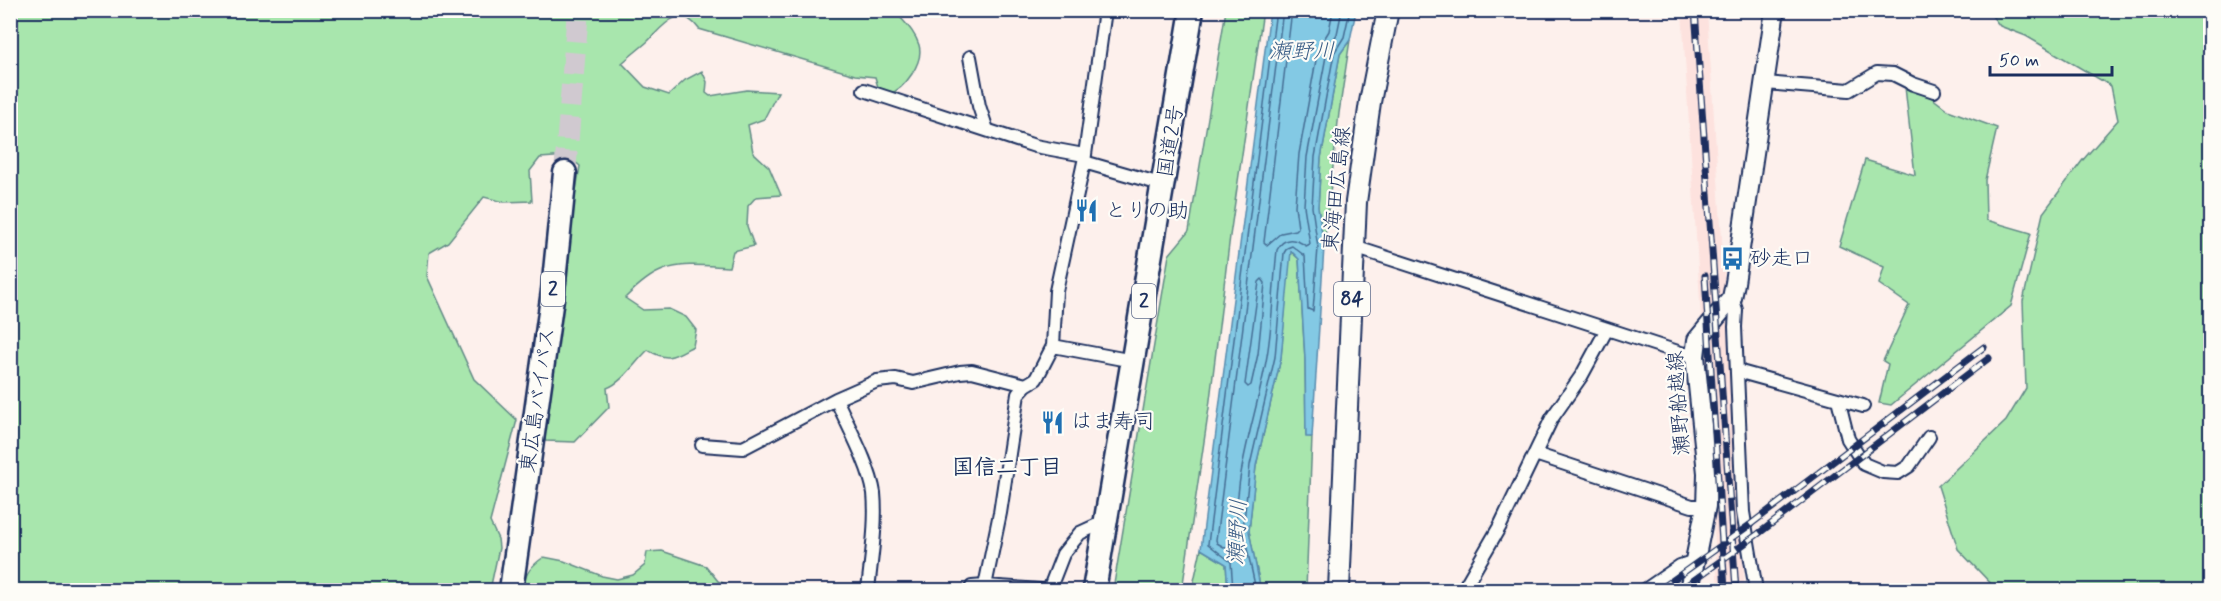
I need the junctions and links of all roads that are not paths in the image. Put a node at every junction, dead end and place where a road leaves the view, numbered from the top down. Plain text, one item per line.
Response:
1 (1105, 10) edge
2 (1192, 10) edge
3 (1388, 10) edge
4 (1775, 10) edge
5 (970, 57) dead end
6 (1765, 83) junction
7 (864, 90) dead end
8 (1934, 91) dead end
9 (987, 130) junction
10 (1084, 158) junction
11 (565, 173) tunnel mouth
12 (1164, 185) junction
13 (1354, 247) junction
14 (1732, 298) junction
15 (1607, 329) junction
16 (1053, 346) junction
17 (1695, 356) junction
18 (1133, 361) junction
19 (1737, 371) junction
20 (1026, 385) junction
21 (836, 399) junction
22 (1838, 399) junction
23 (1863, 406) dead end
24 (1929, 437) dead end
25 (702, 445) dead end
26 (1535, 454) junction
27 (1706, 506) junction
28 (1106, 521) junction
29 (1695, 561) junction
30 (986, 586) junction
31 (511, 591) edge
32 (868, 591) edge
33 (971, 591) edge
34 (1041, 591) edge
35 (1049, 591) edge
36 (1094, 591) edge
37 (1339, 591) edge
38 (1463, 591) edge
39 (1645, 591) edge
40 (1689, 591) edge
41 (1756, 591) edge

1 - 10 street
2 - 12 highway, 国道2号 / 2
3 - 13 main road, 東海田広島線 / 84
4 - 6 main road
5 - 9 street
6 - 8 street
6 - 14 main road
7 - 9 street
9 - 10 street
10 - 12 street
10 - 16 street
11 - 31 highway, 東広島バイパス / 2
12 - 18 highway, 国道2号 / 2
13 - 15 street
13 - 37 main road, 東海田広島線 / 84
14 - 17 main road, 瀬野船越線
14 - 19 street
15 - 17 street
15 - 26 street
16 - 18 street
16 - 20 street
17 - 27 main road, 瀬野船越線
18 - 28 highway, 国道2号 / 2
19 - 22 street
19 - 41 street
20 - 21 street
20 - 30 street
21 - 25 street
21 - 32 street
22 - 23 street
22 - 24 street
26 - 27 street
26 - 38 street
27 - 29 main road, 瀬野船越線
28 - 35 street
28 - 36 highway, 国道2号 / 2
29 - 39 street
29 - 40 main road, 瀬野船越線
30 - 33 street
30 - 34 street

